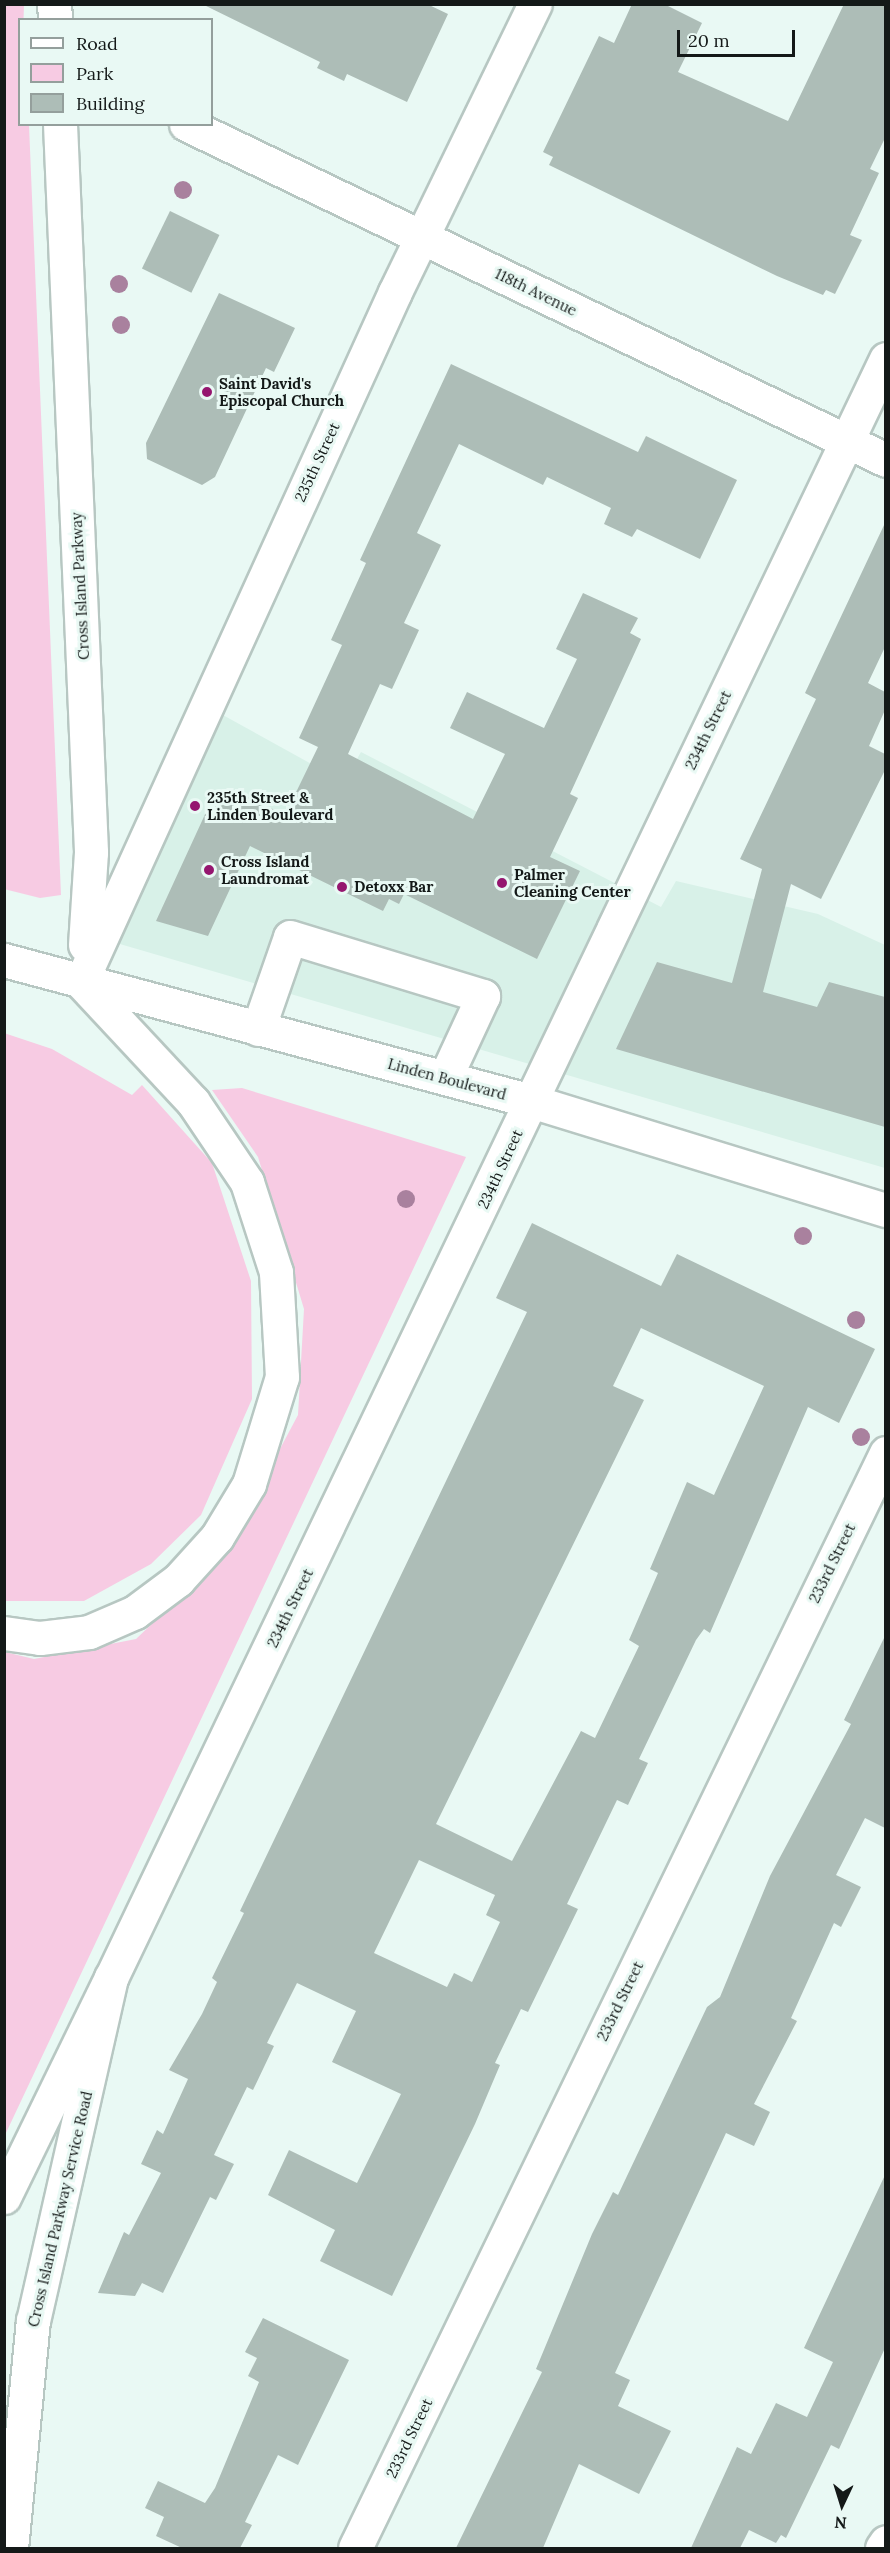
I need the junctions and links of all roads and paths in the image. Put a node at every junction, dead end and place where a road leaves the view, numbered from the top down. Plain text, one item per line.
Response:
1 (535, 4) edge
2 (60, 126) edge
3 (190, 126) edge
4 (421, 237) junction
5 (885, 359) edge
6 (846, 441) junction
7 (885, 460) edge
8 (4, 960) edge
9 (81, 982) junction
10 (258, 1029) junction
11 (445, 1078) junction
12 (531, 1101) junction
13 (885, 1210) edge
14 (885, 1453) edge
15 (4, 1633) edge
16 (111, 1978) junction
17 (4, 2197) edge
18 (885, 2542) edge
19 (11, 2548) edge
20 (356, 2548) edge
21 (882, 2548) edge

1 - 4 main road, 235th Street
2 - 9 main road, Cross Island Parkway
3 - 4 main road, 118th Avenue
4 - 6 main road, 118th Avenue
4 - 9 main road, 235th Street
5 - 6 main road, 234th Street
6 - 7 main road, 118th Avenue
6 - 12 main road, 234th Street
8 - 9 main road, Linden Boulevard
9 - 10 main road, Linden Boulevard
9 - 15 main road
10 - 11 main road, Linden Boulevard
10 - 11 main road
11 - 12 main road, Linden Boulevard
12 - 13 main road, Linden Boulevard
12 - 16 main road, 234th Street
14 - 20 main road, 233rd Street
16 - 17 main road
16 - 19 main road, Cross Island Parkway Service Road
18 - 21 main road

